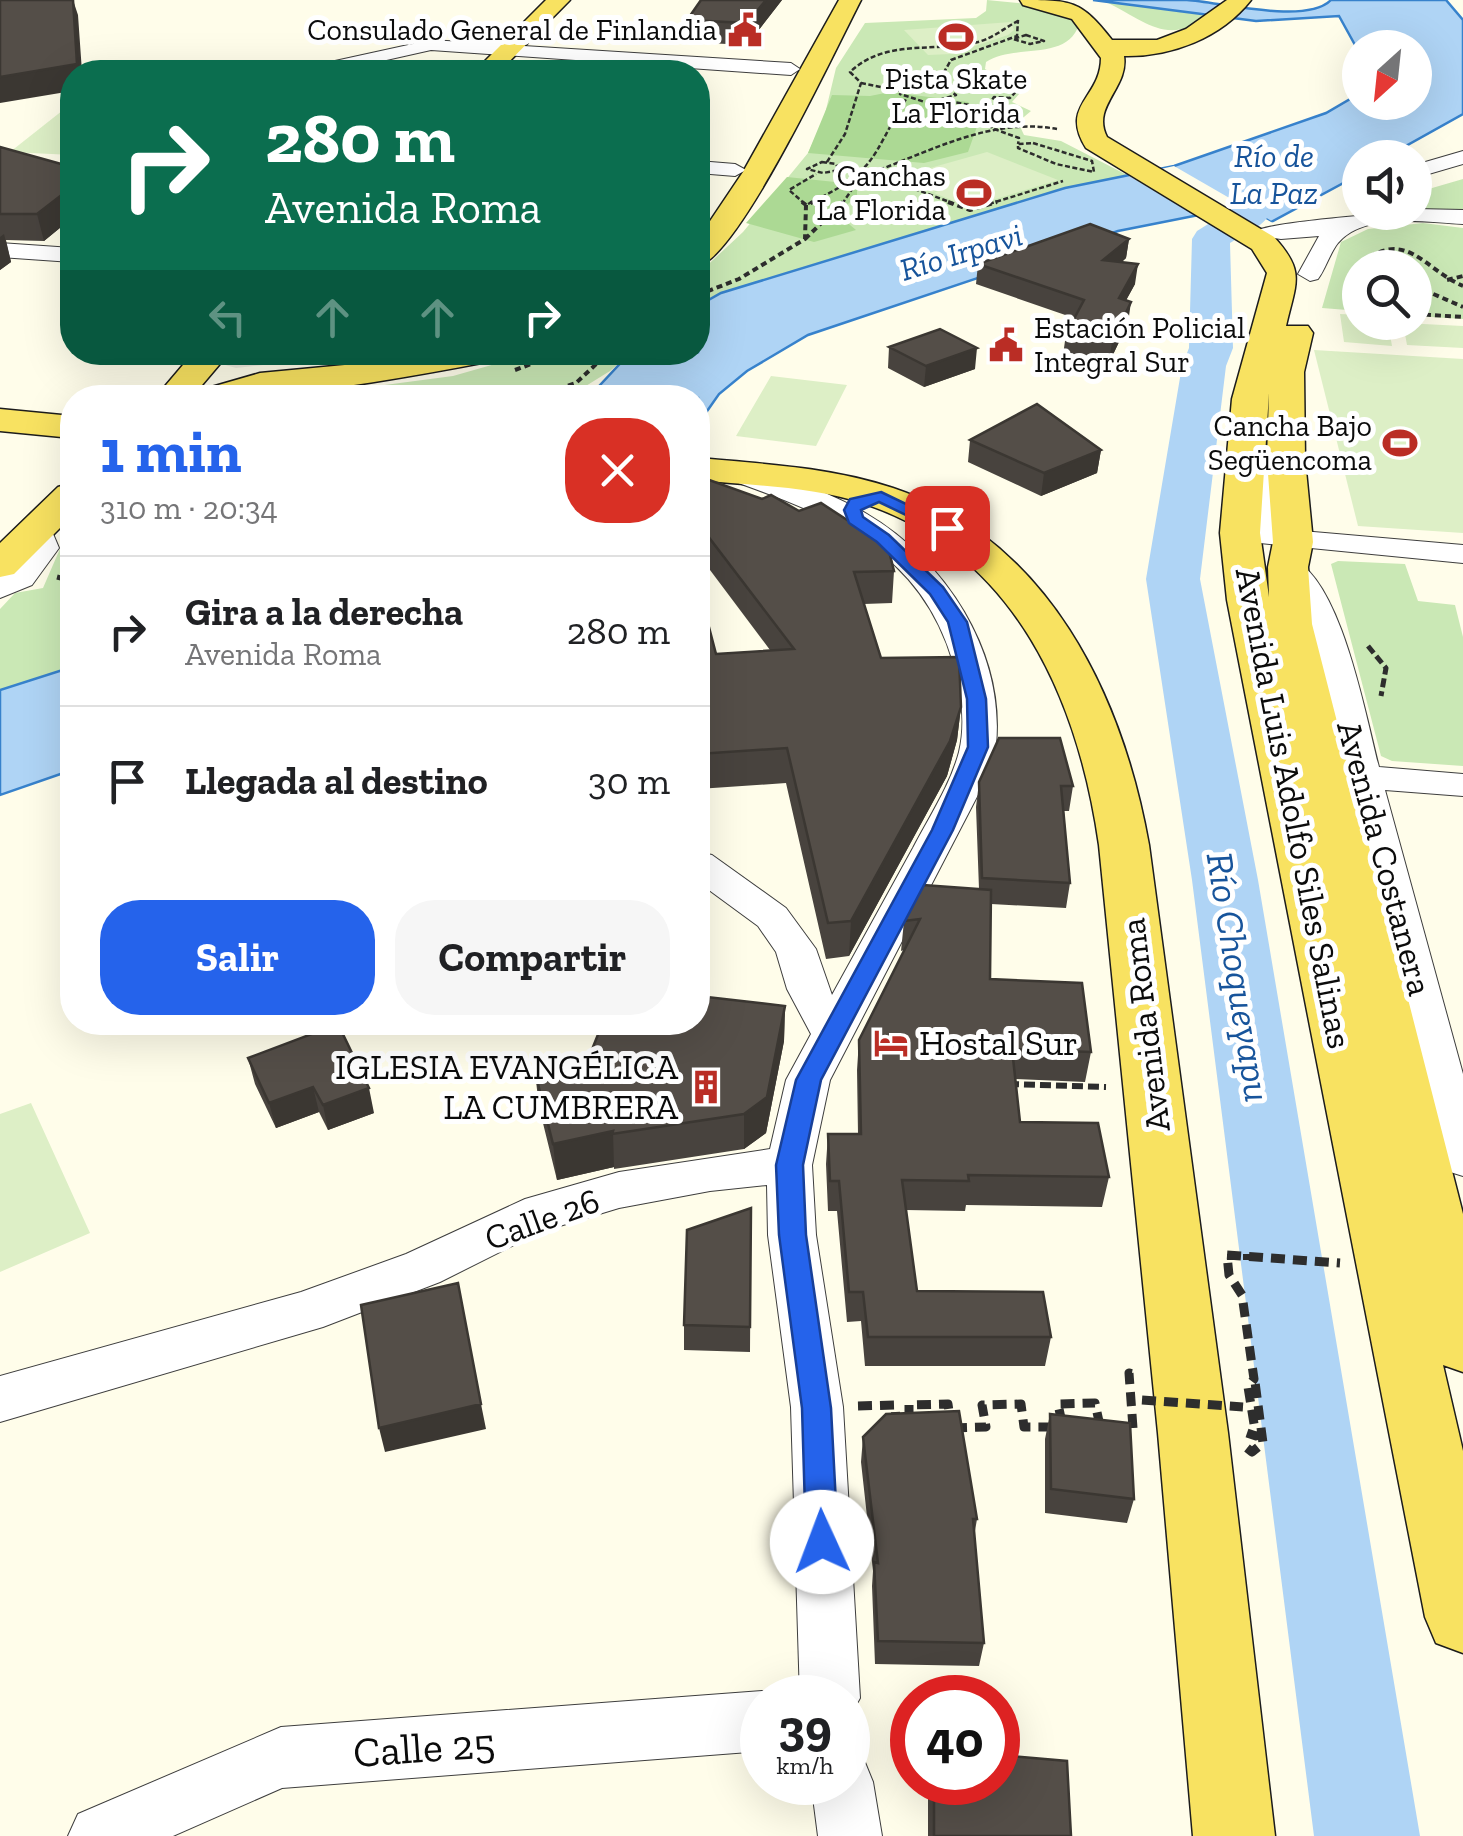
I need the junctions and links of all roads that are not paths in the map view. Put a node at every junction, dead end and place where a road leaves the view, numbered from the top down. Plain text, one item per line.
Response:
1 (559, 0) edge
2 (832, 0) edge
3 (850, 0) edge
4 (1064, 0) edge
5 (1231, 5) edge
6 (1022, 10) edge
7 (1107, 10) dead end
8 (419, 34) dead end
9 (1139, 37) junction
10 (1101, 43) junction
11 (508, 50) junction
12 (327, 60) edge
13 (364, 60) edge
14 (498, 60) edge
15 (663, 60) edge
16 (710, 63) edge
17 (802, 69) junction
18 (1463, 156) edge
19 (1432, 166) edge
20 (710, 168) edge
21 (746, 171) junction
22 (1151, 172) junction
23 (710, 214) edge
24 (1432, 216) edge
25 (1463, 217) edge
26 (1342, 219) edge
27 (1342, 227) edge
28 (1269, 237) junction
29 (710, 245) edge
30 (0, 250) edge
31 (60, 252) edge
32 (1310, 274) junction
33 (315, 365) edge
34 (415, 365) edge
35 (1255, 383) junction
36 (209, 385) edge
37 (246, 385) edge
38 (0, 399) edge
39 (60, 403) edge
40 (0, 420) edge
41 (60, 426) edge
42 (717, 471) edge
43 (60, 506) edge
44 (868, 508) junction
45 (37, 528) junction
46 (1463, 554) edge
47 (1291, 555) junction
48 (0, 566) edge
49 (0, 588) edge
50 (1364, 777) junction
51 (1463, 785) edge
52 (710, 873) edge
53 (832, 1034) junction
54 (1463, 1158) edge
55 (790, 1165) junction
56 (1463, 1344) edge
57 (0, 1400) edge
58 (1463, 1616) edge
59 (829, 1675) edge
60 (740, 1723) edge
61 (845, 1805) edge
62 (100, 1836) edge
63 (850, 1836) edge
64 (1234, 1836) edge

1 - 11 main road
2 - 17 main road
3 - 17 main road
4 - 7 main road
5 - 9 main road
6 - 10 main road
8 - 12 street
9 - 10 main road
9 - 22 main road
10 - 22 main road
11 - 13 street
11 - 14 main road
11 - 15 street
16 - 17 street
17 - 21 main road
18 - 19 street
20 - 21 street
21 - 23 main road
21 - 29 main road
22 - 28 main road
24 - 25 street
26 - 28 street
27 - 32 street
28 - 32 main road
28 - 35 main road, Avenida Luis Adolfo Siles Salinas
30 - 31 street
32 - 47 main road, Avenida Luis Adolfo Siles Salinas
33 - 36 main road
34 - 37 main road
35 - 47 street, Avenida Costanera
35 - 58 main road, Avenida Luis Adolfo Siles Salinas
38 - 39 main road
40 - 41 main road
42 - 44 main road, Avenida Roma
43 - 45 main road
44 - 53 street
44 - 64 main road, Avenida Roma
45 - 48 main road
45 - 49 street
46 - 47 street
47 - 50 street, Avenida Costanera
47 - 56 main road, Avenida Luis Adolfo Siles Salinas
50 - 51 street
50 - 54 street, Avenida Costanera
52 - 53 street
53 - 55 street
55 - 57 street, Calle 26
55 - 59 street
60 - 62 street, Calle 25
61 - 63 street

